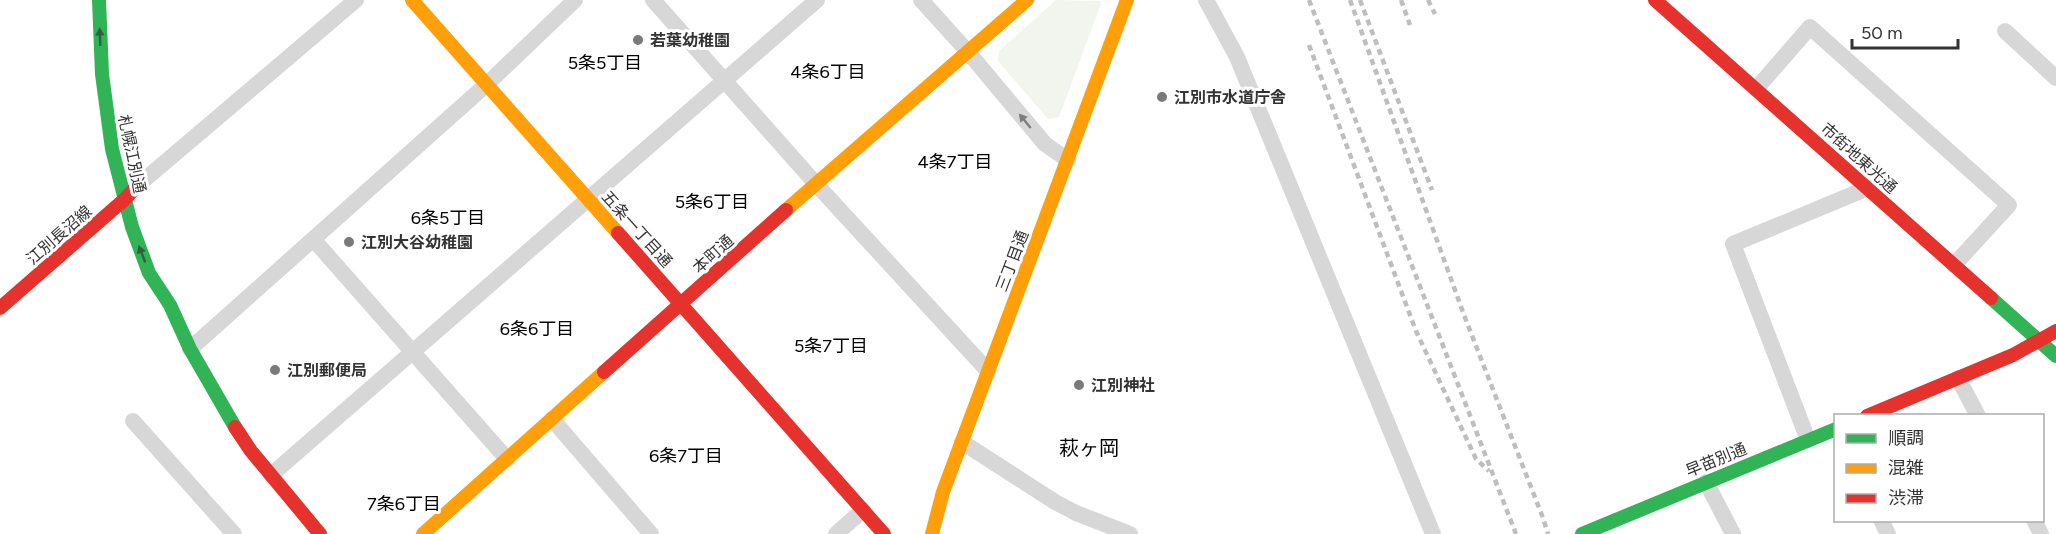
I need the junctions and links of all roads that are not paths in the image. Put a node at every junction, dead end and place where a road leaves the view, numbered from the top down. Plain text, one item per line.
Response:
1 (99, 0) edge
2 (356, 0) edge
3 (412, 0) edge
4 (574, 0) edge
5 (653, 0) edge
6 (817, 0) edge
7 (921, 0) edge
8 (1027, 0) edge
9 (1127, 0) edge
10 (1206, 0) edge
11 (1664, 3) edge
12 (2005, 31) dead end
13 (968, 52) junction
14 (2056, 78) edge
15 (725, 81) junction
16 (487, 84) junction
17 (1756, 89) junction
18 (1068, 160) junction
19 (134, 168) dead end
20 (816, 184) junction
21 (137, 186) junction
22 (1868, 188) junction
23 (125, 199) junction
24 (588, 199) junction
25 (143, 204) dead end
26 (313, 240) junction
27 (1954, 265) junction
28 (164, 267) dead end
29 (681, 304) junction
30 (170, 305) junction
31 (0, 308) edge
32 (2056, 331) edge
33 (2040, 342) junction
34 (190, 349) junction
35 (413, 352) junction
36 (2056, 356) edge
37 (988, 371) junction
38 (1958, 378) junction
39 (1872, 414) edge
40 (1977, 414) edge
41 (552, 420) junction
42 (133, 421) dead end
43 (1834, 431) edge
44 (1808, 440) junction
45 (962, 442) junction
46 (507, 459) junction
47 (271, 475) junction
48 (1706, 482) junction
49 (862, 510) junction
50 (1611, 528) edge
51 (234, 534) edge
52 (320, 534) edge
53 (423, 534) edge
54 (651, 534) edge
55 (836, 534) edge
56 (884, 534) edge
57 (932, 534) edge
58 (1130, 534) edge
59 (1433, 534) edge
60 (1582, 534) edge
61 (1733, 534) edge

23 -> 1 main road, 札幌江別通
2 - 21 street
3 - 16 main road, 五条一丁目通
4 - 16 street
5 - 15 street
6 - 15 street
7 - 13 street
8 - 13 main road, 本町通
9 - 18 main road, 三丁目通
10 - 59 street
11 - 17 main road, 市街地東光通
12 - 14 street
18 -> 13 street
13 - 20 main road, 本町通
15 - 20 street
15 - 24 street
16 - 24 main road, 五条一丁目通
16 - 26 street
17 - 22 main road, 市街地東光通
17 - 27 street
18 - 37 main road, 三丁目通
19 - 21 main road, 札幌江別通
20 - 29 main road, 本町通
20 - 37 street
21 - 23 main road, 江別長沼線
21 - 25 main road, 札幌江別通
22 - 27 main road, 市街地東光通
22 - 44 street
30 -> 23 main road, 札幌江別通
23 - 31 main road, 江別長沼線
24 - 29 main road, 五条一丁目通
24 - 35 street
26 - 34 street
26 - 35 street
27 - 33 main road, 市街地東光通
28 - 30 main road, 札幌江別通
29 - 41 main road, 本町通
29 - 49 main road, 五条一丁目通
30 - 34 main road, 札幌江別通
32 - 33 main road
33 - 36 main road, 市街地東光通
33 - 38 main road
34 - 47 main road, 札幌江別通
35 - 46 street
35 - 47 street
37 - 45 main road, 三丁目通
38 - 39 main road
38 - 40 street
41 - 46 main road, 本町通
41 - 54 street
42 - 51 street
43 - 44 main road, 早苗別通
44 - 48 main road, 早苗別通
45 - 57 main road, 三丁目通
45 - 58 street
46 - 53 main road, 本町通
47 - 52 main road, 札幌江別通
48 - 50 main road, 早苗別通
48 - 61 street
49 - 55 street
49 - 56 main road, 五条一丁目通
50 - 60 main road, 早苗別通

